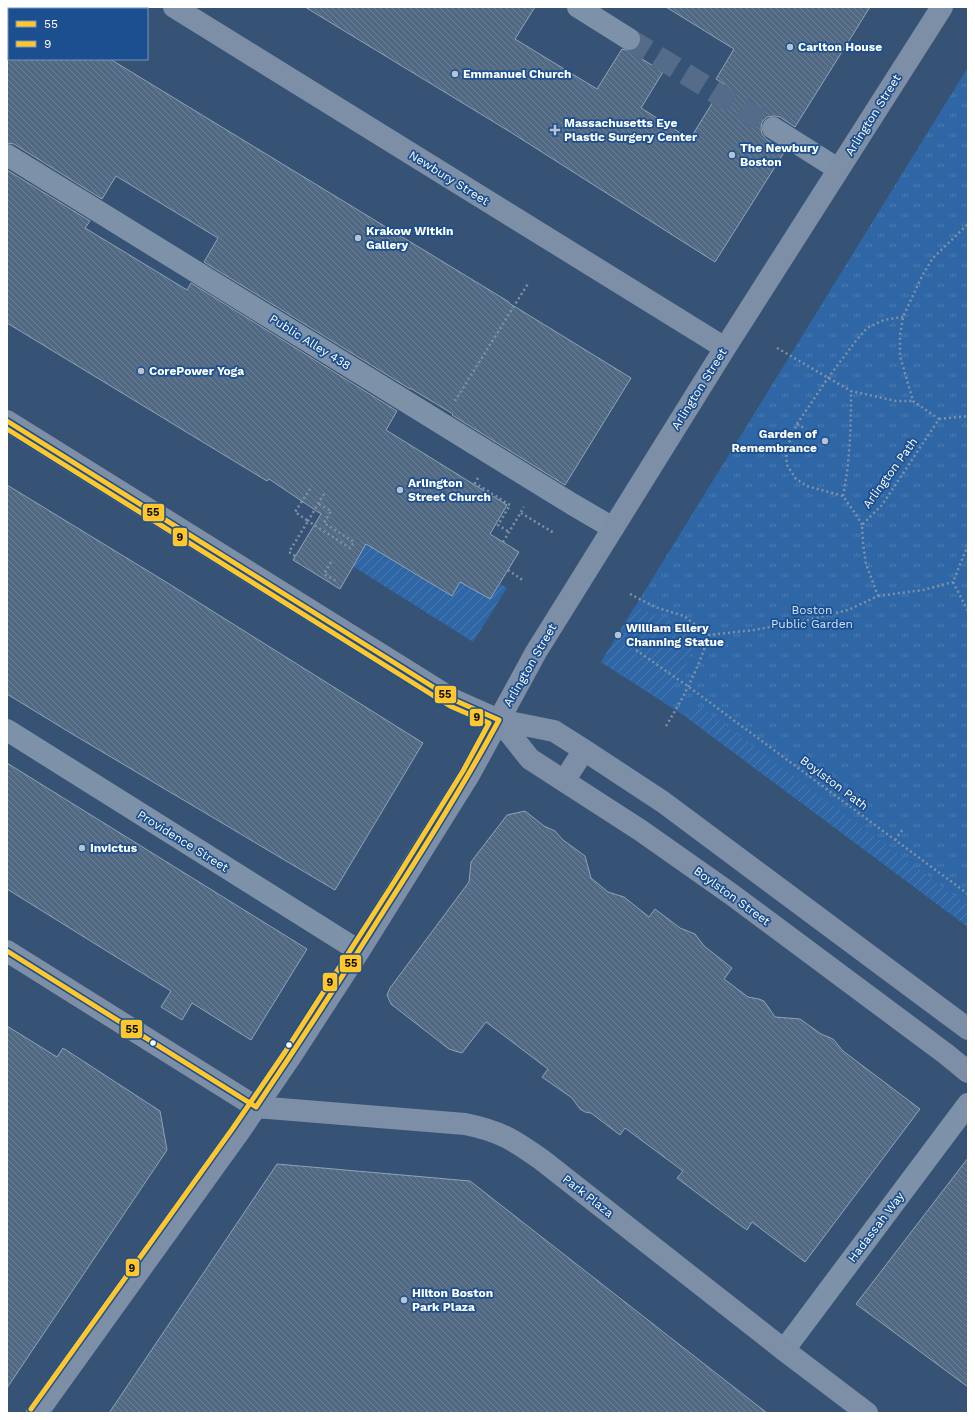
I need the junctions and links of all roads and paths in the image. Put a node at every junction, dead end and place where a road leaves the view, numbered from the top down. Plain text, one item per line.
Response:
1 (174, 7) edge
2 (578, 7) edge
3 (942, 7) edge
4 (628, 39) tunnel mouth
5 (773, 128) tunnel mouth
6 (7, 155) edge
7 (838, 169) junction
8 (968, 224) edge
9 (529, 282) dead end
10 (903, 317) junction
11 (725, 348) junction
12 (777, 348) dead end
13 (828, 378) junction
14 (462, 390) dead end
15 (851, 391) junction
16 (913, 401) junction
17 (968, 416) edge
18 (939, 419) junction
19 (7, 421) edge
20 (798, 424) junction
21 (806, 429) dead end
22 (478, 478) dead end
23 (312, 486) dead end
24 (324, 494) dead end
25 (844, 496) junction
26 (518, 502) dead end
27 (318, 504) junction
28 (521, 513) junction
29 (308, 521) junction
30 (862, 525) junction
31 (613, 528) junction
32 (509, 532) junction
33 (554, 533) dead end
34 (503, 542) dead end
35 (968, 545) edge
36 (295, 556) dead end
37 (331, 562) dead end
38 (508, 570) dead end
39 (524, 580) dead end
40 (336, 581) dead end
41 (953, 582) junction
42 (630, 594) dead end
43 (878, 596) junction
44 (968, 611) edge
45 (709, 635) junction
46 (636, 650) dead end
47 (689, 687) junction
48 (499, 720) junction
49 (666, 726) dead end
50 (7, 730) edge
51 (584, 750) junction
52 (564, 781) junction
53 (903, 829) dead end
54 (895, 840) junction
55 (968, 894) edge
56 (7, 951) edge
57 (358, 951) junction
58 (968, 1029) edge
59 (968, 1072) edge
60 (968, 1104) edge
61 (256, 1107) junction
62 (784, 1350) junction
63 (37, 1413) edge
64 (867, 1413) edge

1 - 11 main road, Newbury Street
2 - 4 street
3 - 7 main road, Arlington Street
5 - 7 street
6 - 31 street, Public Alley 438
7 - 11 main road, Arlington Street
8 - 10 path
9 - 14 path
10 - 13 path
10 - 16 path
11 - 31 main road, Arlington Street
12 - 13 path
13 - 15 path
13 - 20 path
15 - 16 path
15 - 25 path
16 - 18 path
17 - 18 path
18 - 30 path, Arlington Path
19 - 48 main road, Boylston Street
20 - 21 path
20 - 25 path
22 - 32 path
23 - 29 path
24 - 27 path
25 - 30 path
26 - 28 path
27 - 29 path
27 - 29 path
28 - 32 path
28 - 33 path
29 - 36 path
30 - 43 path, Arlington Path
31 - 48 main road, Arlington Street
32 - 34 path
35 - 41 path
37 - 40 path
38 - 39 path
41 - 43 path
41 - 44 path
42 - 45 path
43 - 45 path
45 - 47 path
46 - 47 path, Boylston Path
47 - 49 path
47 - 54 path, Boylston Path
48 - 51 main road, Boylston Street
48 - 52 main road, Boylston Street
48 - 57 main road, Arlington Street
50 - 57 street, Providence Street
51 - 52 main road
51 - 58 main road, Boylston Street
52 - 59 main road, Boylston Street
53 - 54 path
54 - 55 path, Boylston Path
56 - 61 main road
57 - 61 main road, Arlington Street
60 - 62 street, Hadassah Way
61 - 62 main road, Park Plaza
61 - 63 main road, Arlington Street
62 - 64 main road, Park Plaza

